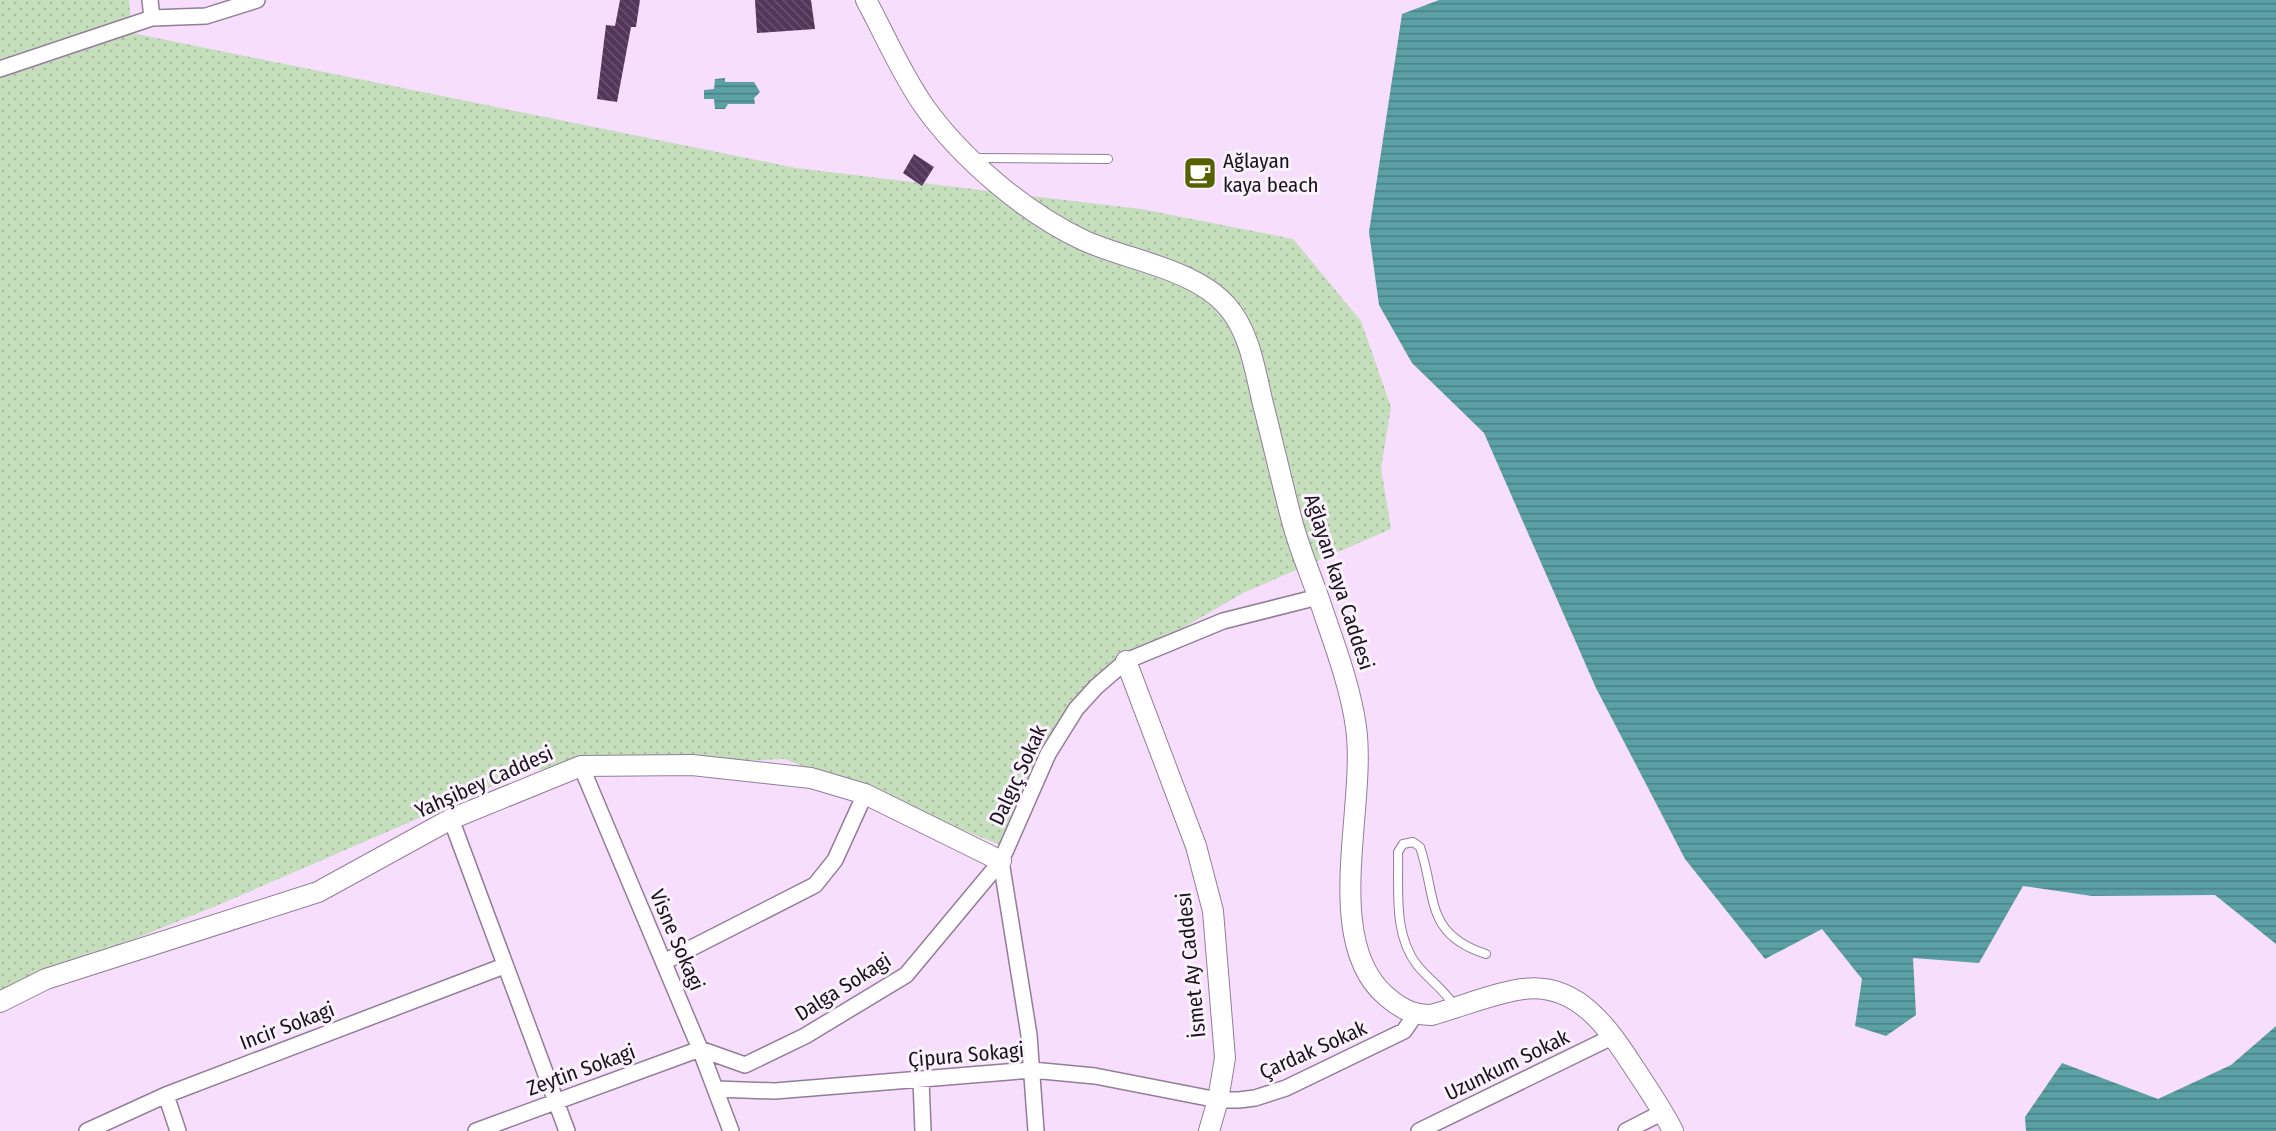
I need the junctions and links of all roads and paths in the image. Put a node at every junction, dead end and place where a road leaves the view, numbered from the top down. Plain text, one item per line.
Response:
1 (150, 0) edge
2 (257, 0) edge
3 (866, 0) edge
4 (152, 18) junction
5 (0, 69) edge
6 (970, 158) junction
7 (1108, 159) dead end
8 (1318, 597) junction
9 (1126, 661) junction
10 (581, 766) junction
11 (865, 794) junction
12 (451, 819) junction
13 (1001, 861) junction
14 (1486, 954) dead end
15 (664, 962) junction
16 (504, 966) junction
17 (0, 1002) edge
18 (1456, 1008) junction
19 (1415, 1015) junction
20 (1614, 1036) junction
21 (700, 1048) junction
22 (1032, 1070) junction
23 (921, 1080) junction
24 (715, 1089) junction
25 (166, 1095) junction
26 (1218, 1100) junction
27 (554, 1102) junction
28 (1663, 1112) junction
29 (87, 1131) edge
30 (178, 1131) edge
31 (476, 1131) edge
32 (567, 1131) edge
33 (731, 1131) edge
34 (923, 1131) edge
35 (1036, 1131) edge
36 (1209, 1131) edge
37 (1419, 1131) edge
38 (1626, 1131) edge
39 (1673, 1131) edge

1 - 4 street
2 - 4 street
3 - 6 street, Ağlayan kaya Caddesi
4 - 5 street
6 - 7 lane
6 - 8 street, Ağlayan kaya Caddesi
8 - 9 street, Dalgıç Sokak
8 - 19 street, Ağlayan kaya Caddesi
9 - 13 street, Dalgıç Sokak
9 - 26 street, İsmet Ay Caddesi
10 - 11 street, Yahşibey Caddesi
10 - 12 street, Yahşibey Caddesi
10 - 15 street, Visne Sokagi
11 - 13 street, Yahşibey Caddesi
11 - 15 street
12 - 16 street
12 - 17 street, Yahşibey Caddesi
13 - 21 street, Dalga Sokagi
13 - 22 street
14 - 18 lane
15 - 21 street, Visne Sokagi
16 - 25 street, Incir Sokagi
16 - 27 street
18 - 19 street
18 - 20 street
19 - 26 street, Çardak Sokak
20 - 28 street
20 - 37 street, Uzunkum Sokak
21 - 24 street, Visne Sokagi
21 - 27 street, Zeytin Sokagi
22 - 23 street, Çipura Sokagi
22 - 26 street, Çipura Sokagi
22 - 35 street
23 - 24 street, Çipura Sokagi
23 - 34 street
24 - 33 street, Visne Sokagi
25 - 29 street, Incir Sokagi
25 - 30 street
26 - 36 street, İsmet Ay Caddesi
27 - 31 street, Zeytin Sokagi
27 - 32 street
28 - 38 street
28 - 39 street

